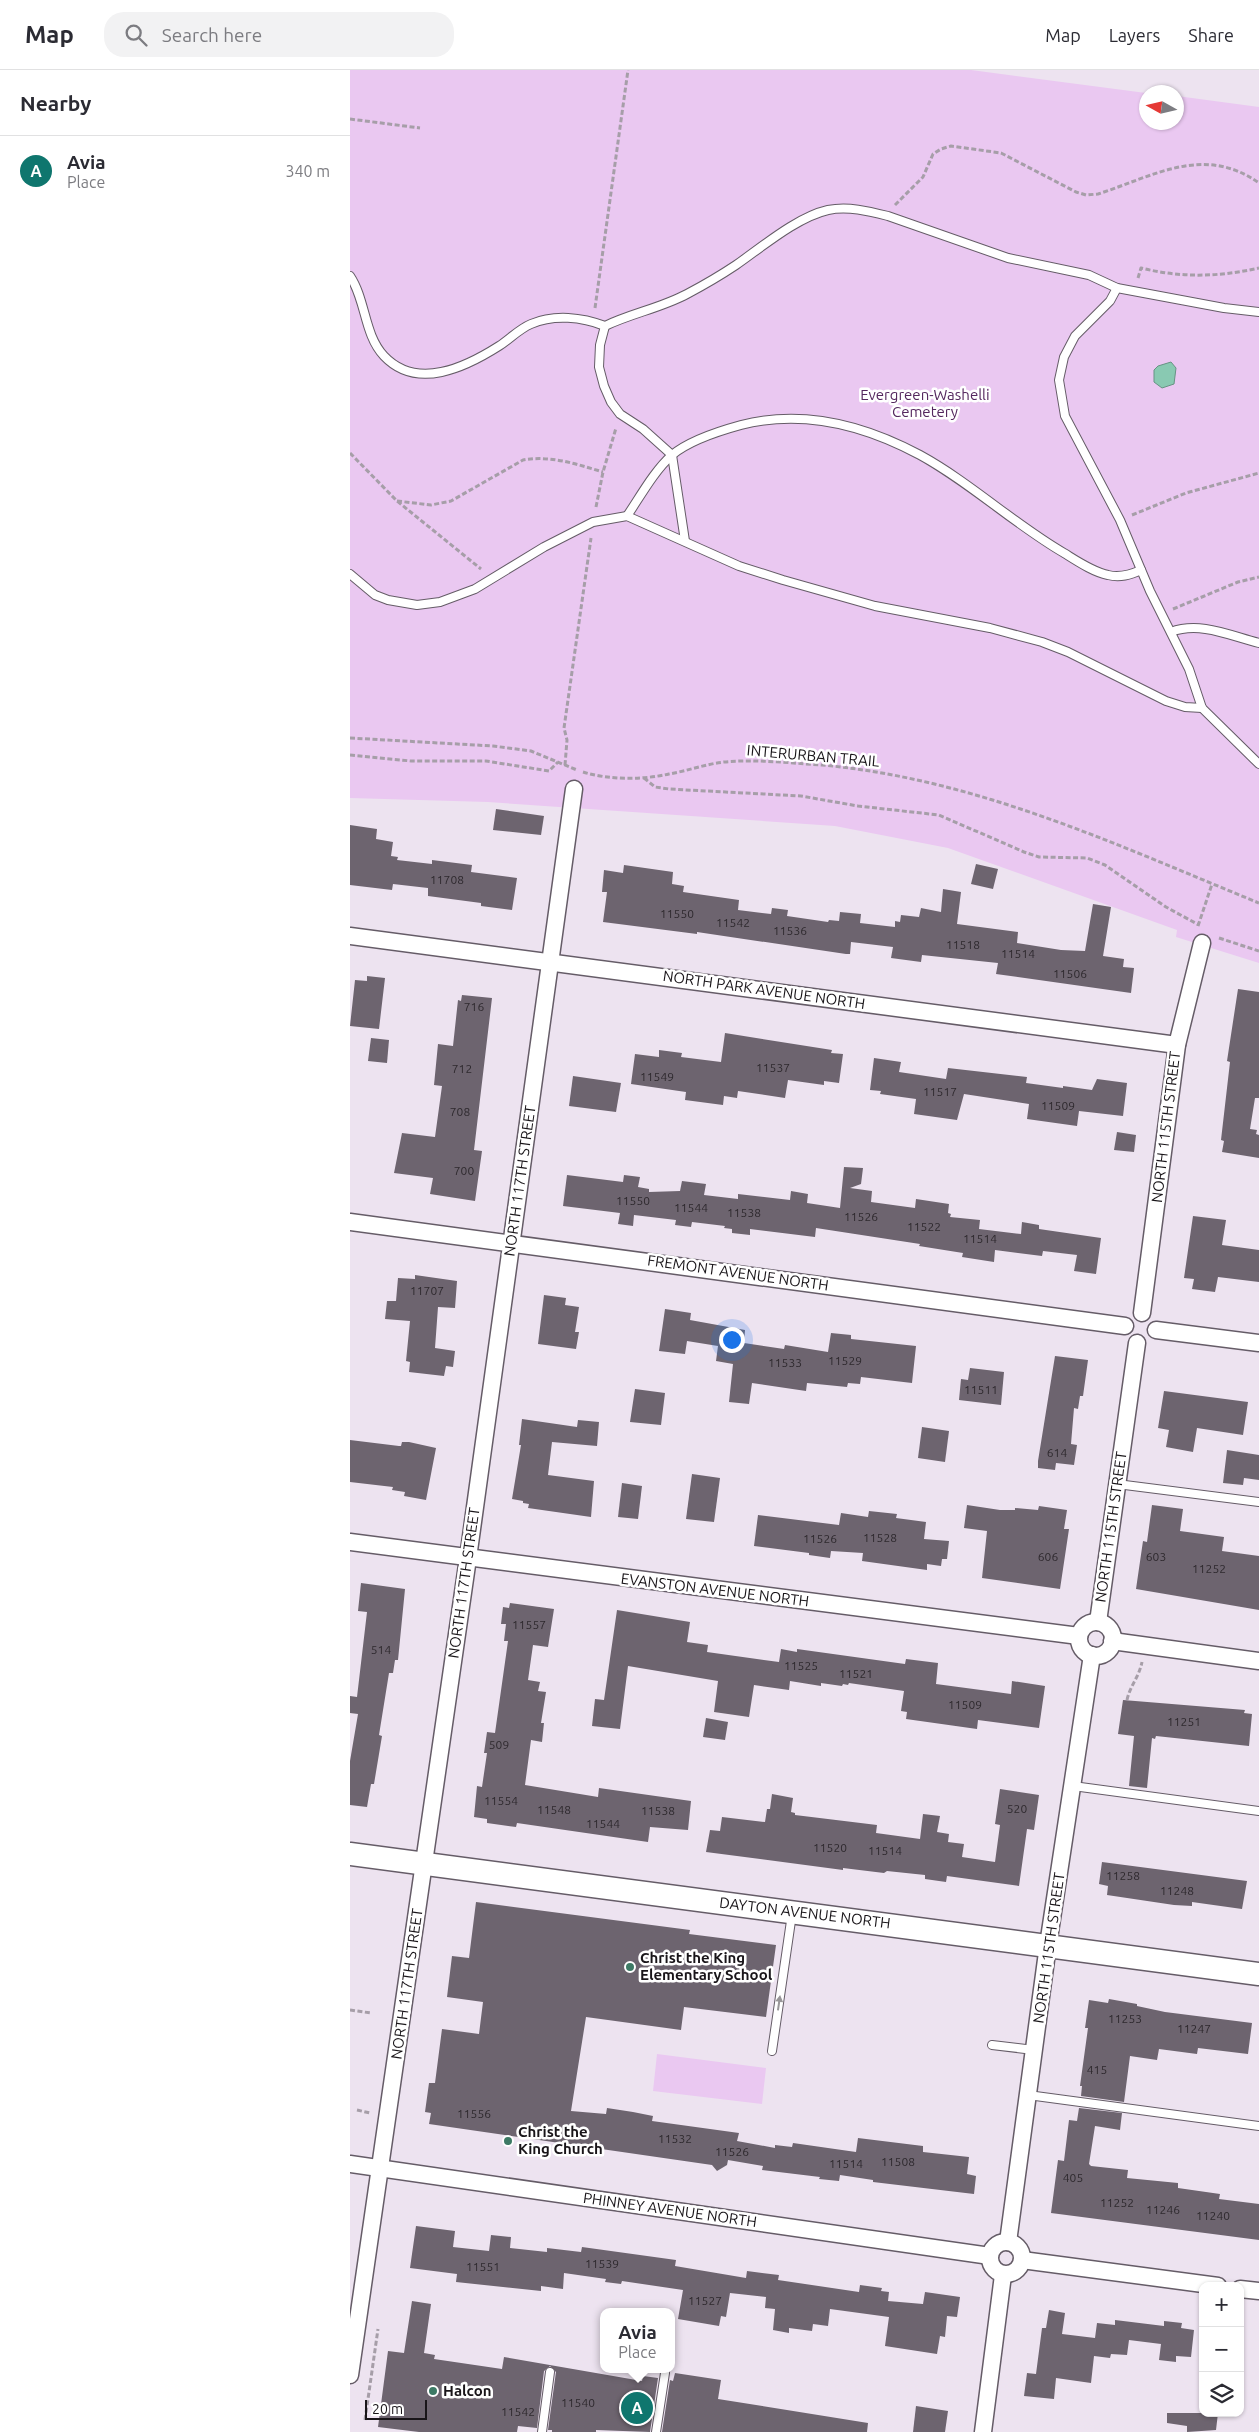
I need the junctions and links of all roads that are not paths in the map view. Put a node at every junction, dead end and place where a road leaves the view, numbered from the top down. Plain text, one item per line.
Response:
1 (350, 276) edge
2 (1117, 288) junction
3 (1259, 312) edge
4 (605, 326) junction
5 (672, 456) junction
6 (627, 516) junction
7 (684, 540) junction
8 (1141, 570) junction
9 (350, 574) edge
10 (1171, 632) junction
11 (1259, 643) edge
12 (1202, 708) junction
13 (1259, 764) edge
14 (574, 790) dead end
15 (1206, 935) road end
16 (350, 936) edge
17 (551, 961) junction
18 (1177, 1045) junction
19 (350, 1222) edge
20 (511, 1242) junction
21 (1142, 1313) junction
22 (1125, 1326) junction
23 (1156, 1330) junction
24 (1137, 1343) junction
25 (1259, 1343) edge
26 (1116, 1484) junction
27 (1259, 1502) edge
28 (350, 1542) edge
29 (468, 1558) junction
30 (1098, 1622) junction
31 (1079, 1636) junction
32 (1112, 1641) junction
33 (1092, 1655) junction
34 (1259, 1661) edge
35 (1073, 1786) junction
36 (1259, 1811) edge
37 (350, 1854) edge
38 (423, 1865) junction
39 (792, 1912) junction
40 (1048, 1945) junction
41 (1259, 1974) edge
42 (992, 2045) dead end
43 (1034, 2050) junction
44 (772, 2051) dead end
45 (1028, 2095) junction
46 (1259, 2126) edge
47 (350, 2164) edge
48 (381, 2168) junction
49 (1008, 2242) junction
50 (990, 2256) junction
51 (1022, 2260) junction
52 (1003, 2274) junction
53 (1199, 2283) edge
54 (1244, 2289) edge
55 (1259, 2291) edge
56 (550, 2372) dead end
57 (665, 2373) dead end
58 (350, 2375) edge
59 (542, 2432) edge
60 (656, 2432) edge
61 (982, 2432) edge

1 - 4 lane
2 - 3 lane
2 - 4 lane
2 - 8 lane
4 - 5 lane
5 - 6 lane
5 - 7 lane
5 - 8 lane
6 - 7 lane
6 - 9 lane
7 - 12 lane
8 - 10 lane
10 - 11 lane
10 - 12 lane
12 - 13 lane
14 - 17 street, NORTH 117TH STREET
15 - 18 street, NORTH 115TH STREET
16 - 17 street, NORTH PARK AVENUE NORTH
17 - 18 street, NORTH PARK AVENUE NORTH
17 - 20 street, NORTH 117TH STREET
18 - 21 street, NORTH 115TH STREET
19 - 20 street, FREMONT AVENUE NORTH
20 - 22 street, FREMONT AVENUE NORTH
20 - 29 street, NORTH 117TH STREET
21 - 22 street
21 - 23 street
22 - 24 street
23 - 24 street
23 - 25 street
24 - 26 street, NORTH 115TH STREET
26 - 27 lane
26 - 30 street, NORTH 115TH STREET
28 - 29 street, EVANSTON AVENUE NORTH
29 - 31 street, EVANSTON AVENUE NORTH
29 - 38 street, NORTH 117TH STREET
30 - 31 street
30 - 32 street
31 - 33 street
32 - 33 street
32 - 34 street
33 - 35 street, NORTH 115TH STREET
35 - 36 lane
35 - 40 street, NORTH 115TH STREET
37 - 38 street, DAYTON AVENUE NORTH
38 - 39 street, DAYTON AVENUE NORTH
38 - 48 street, NORTH 117TH STREET
39 - 40 street, DAYTON AVENUE NORTH
44 -> 39 lane
40 - 41 street, DAYTON AVENUE NORTH
40 - 43 street, NORTH 115TH STREET
42 - 43 lane
43 - 45 street, NORTH 115TH STREET
45 - 46 lane
45 - 49 street, NORTH 115TH STREET
47 - 48 street, PHINNEY AVENUE NORTH
48 - 50 street, PHINNEY AVENUE NORTH
48 - 58 street, NORTH 117TH STREET
49 - 50 street
49 - 51 street
50 - 52 street
51 - 52 street
51 - 53 street
52 - 61 street
54 - 55 street
56 - 59 lane
57 - 60 lane

